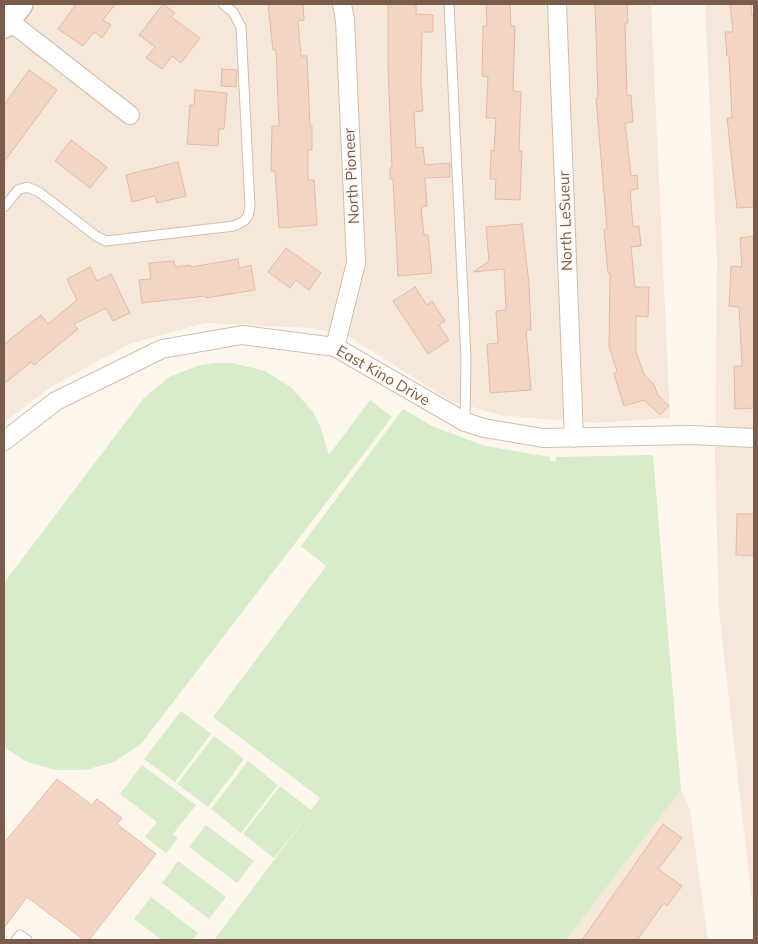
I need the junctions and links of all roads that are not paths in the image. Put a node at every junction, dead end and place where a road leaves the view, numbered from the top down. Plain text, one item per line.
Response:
1 (224, 4) edge
2 (342, 4) edge
3 (450, 4) edge
4 (557, 4) edge
5 (10, 16) edge
6 (130, 115) dead end
7 (4, 207) edge
8 (335, 347) junction
9 (465, 422) junction
10 (574, 438) junction
11 (754, 438) edge
12 (4, 441) edge
13 (16, 940) edge
14 (27, 940) edge

1 - 7 lane
2 - 8 street, North Pioneer
3 - 9 lane
4 - 10 street, North LeSueur
5 - 6 street
8 - 9 street, East Kino Drive
8 - 12 street, East Kino Drive
9 - 10 street, East Kino Drive
10 - 11 street, East Kino Drive
13 - 14 lane

